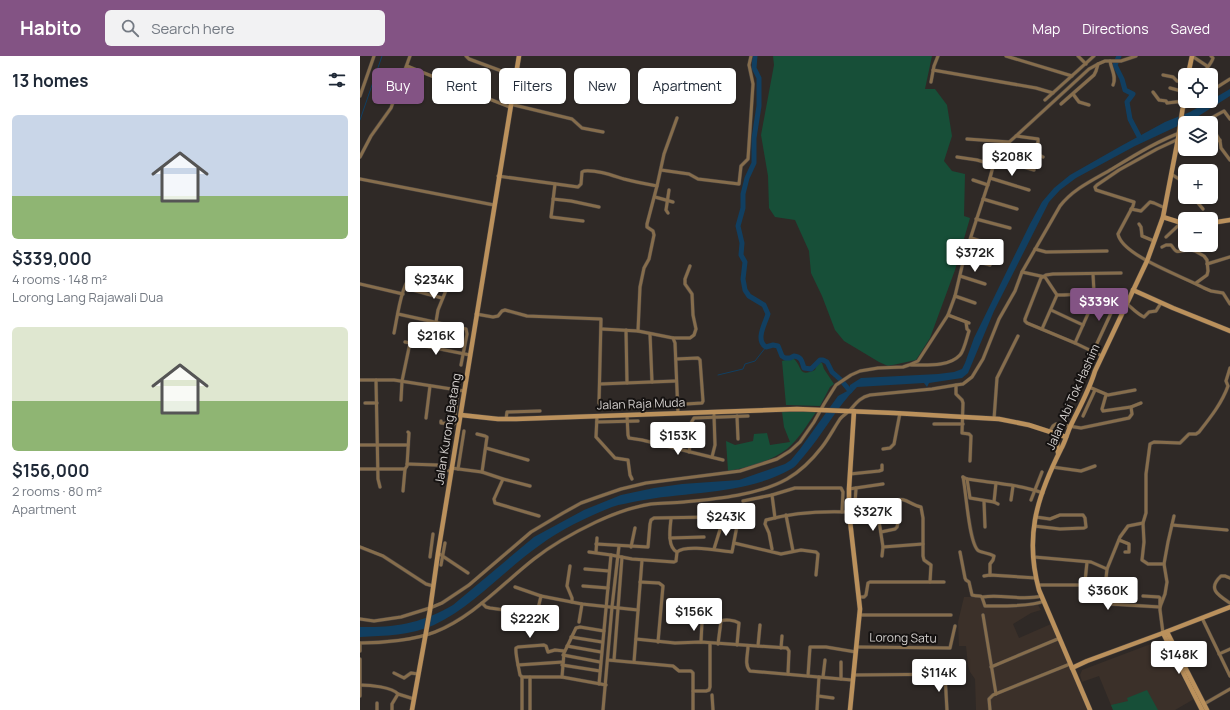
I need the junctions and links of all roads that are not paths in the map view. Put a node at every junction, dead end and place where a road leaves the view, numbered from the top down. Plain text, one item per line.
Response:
1 (374, 56) edge
2 (410, 56) edge
3 (466, 56) edge
4 (519, 56) edge
5 (750, 56) edge
6 (938, 56) edge
7 (1006, 56) edge
8 (1078, 56) edge
9 (1094, 56) edge
10 (1115, 56) edge
11 (1136, 56) edge
12 (1192, 56) edge
13 (1212, 56) edge
14 (1011, 57) edge
15 (1112, 61) junction
16 (1086, 64) junction
17 (1098, 64) junction
18 (407, 66) junction
19 (1208, 66) joint
20 (517, 68) edge
21 (1190, 68) edge
22 (1089, 69) junction
23 (499, 70) edge
24 (933, 70) junction
25 (1163, 75) dead end
26 (1072, 76) junction
27 (1230, 79) edge
28 (1178, 81) edge
29 (931, 82) dead end
30 (1113, 85) dead end
31 (1218, 87) edge
32 (1170, 88) dead end
33 (1178, 91) edge
34 (1153, 92) dead end
35 (1053, 93) junction
36 (1073, 94) junction
37 (360, 96) edge
38 (1045, 100) dead end
39 (1178, 101) edge
40 (1062, 104) dead end
41 (510, 105) junction
42 (1089, 105) dead end
43 (1183, 108) edge
44 (1182, 116) edge
45 (1218, 116) edge
46 (677, 118) dead end
47 (1230, 119) edge
48 (603, 132) dead end
49 (1178, 132) edge
50 (1016, 136) junction
51 (1218, 137) edge
52 (967, 139) dead end
53 (1178, 139) joint
54 (1220, 140) joint
55 (1009, 142) junction
56 (360, 157) edge
57 (957, 157) dead end
58 (1043, 157) dead end
59 (996, 159) junction
60 (1230, 160) edge
61 (994, 165) junction
62 (661, 170) junction
63 (1034, 170) dead end
64 (1171, 174) junction
65 (498, 176) junction
66 (990, 178) junction
67 (1178, 178) edge
68 (360, 179) edge
69 (973, 180) dead end
70 (555, 184) junction
71 (988, 185) junction
72 (657, 186) junction
73 (669, 190) dead end
74 (1029, 190) dead end
75 (655, 197) junction
76 (553, 199) junction
77 (983, 199) junction
78 (667, 200) junction
79 (673, 202) dead end
80 (1199, 204) edge
81 (494, 205) junction
82 (599, 206) dead end
83 (1165, 208) junction
84 (1017, 209) dead end
85 (1131, 209) junction
86 (1203, 209) dead end
87 (668, 213) dead end
88 (1163, 217) junction
89 (976, 219) junction
90 (1230, 220) edge
91 (583, 221) dead end
92 (1178, 222) edge
93 (1218, 222) edge
94 (1139, 224) dead end
95 (1010, 228) dead end
96 (1178, 228) edge
97 (1166, 237) dead end
98 (971, 238) junction
99 (1154, 242) junction
100 (991, 244) junction
101 (996, 246) dead end
102 (1162, 247) dead end
103 (1035, 249) junction
104 (1107, 251) dead end
105 (1178, 251) edge
106 (1196, 252) edge
107 (1230, 257) edge
108 (964, 258) junction
109 (1147, 261) junction
110 (985, 263) junction
111 (990, 264) dead end
112 (1207, 264) junction
113 (690, 266) dead end
114 (1022, 272) junction
115 (1121, 273) dead end
116 (1093, 274) junction
117 (960, 276) junction
118 (1043, 276) junction
119 (1196, 283) junction
120 (360, 284) edge
121 (985, 284) dead end
122 (404, 288) junction
123 (1133, 290) junction
124 (403, 294) junction
125 (1057, 295) junction
126 (1095, 295) junction
127 (955, 296) junction
128 (442, 298) junction
129 (1118, 298) junction
130 (1126, 302) junction
131 (1161, 302) junction
132 (975, 303) dead end
133 (1230, 304) edge
134 (1051, 310) junction
135 (398, 314) junction
136 (476, 314) junction
137 (948, 315) junction
138 (436, 322) junction
139 (1083, 325) junction
140 (602, 329) junction
141 (1042, 329) junction
142 (626, 330) junction
143 (1230, 330) edge
144 (638, 331) junction
145 (394, 333) dead end
146 (650, 334) junction
147 (1018, 336) dead end
148 (673, 338) junction
149 (405, 342) dead end
150 (410, 343) junction
151 (1075, 343) junction
152 (1093, 352) junction
153 (464, 354) junction
154 (470, 355) junction
155 (1102, 356) junction
156 (676, 359) junction
157 (461, 365) dead end
158 (909, 365) junction
159 (1230, 368) edge
160 (360, 380) edge
161 (376, 380) junction
162 (402, 381) junction
163 (676, 381) junction
164 (652, 382) junction
165 (627, 383) junction
166 (600, 384) junction
167 (430, 386) junction
168 (956, 386) junction
169 (1229, 386) edge
170 (1090, 387) junction
171 (1095, 390) junction
172 (1135, 390) dead end
173 (461, 391) junction
174 (1106, 395) junction
175 (401, 400) dead end
176 (365, 403) dead end
177 (376, 403) junction
178 (1140, 403) dead end
179 (678, 405) junction
180 (1132, 407) junction
181 (822, 409) junction
182 (540, 411) dead end
183 (852, 411) junction
184 (678, 413) junction
185 (900, 413) junction
186 (714, 414) junction
187 (461, 415) junction
188 (627, 415) junction
189 (944, 415) junction
190 (597, 416) junction
191 (737, 416) junction
192 (748, 416) dead end
193 (1083, 416) dead end
194 (963, 417) junction
195 (426, 418) dead end
196 (506, 419) junction
197 (994, 419) junction
198 (441, 421) dead end
199 (627, 421) junction
200 (638, 421) dead end
201 (597, 422) junction
202 (934, 424) dead end
203 (943, 424) junction
204 (963, 424) junction
205 (1071, 426) junction
206 (464, 431) dead end
207 (408, 432) dead end
208 (1051, 432) junction
209 (477, 434) dead end
210 (1066, 437) junction
211 (738, 439) dead end
212 (360, 445) edge
213 (378, 445) junction
214 (408, 445) junction
215 (486, 448) junction
216 (883, 449) dead end
217 (689, 452) junction
218 (1058, 455) junction
219 (712, 457) junction
220 (528, 460) dead end
221 (723, 460) dead end
222 (970, 461) dead end
223 (407, 464) junction
224 (882, 465) dead end
225 (1095, 466) dead end
226 (1052, 467) junction
227 (360, 469) edge
228 (378, 469) junction
229 (405, 469) junction
230 (458, 469) junction
231 (451, 470) junction
232 (482, 472) junction
233 (1042, 472) dead end
234 (850, 474) junction
235 (632, 478) dead end
236 (503, 479) junction
237 (967, 479) junction
238 (996, 483) junction
239 (883, 484) dead end
240 (530, 486) dead end
241 (1013, 486) junction
242 (380, 487) dead end
243 (856, 488) junction
244 (849, 489) junction
245 (1035, 490) junction
246 (403, 491) dead end
247 (1043, 493) junction
248 (772, 495) junction
249 (1011, 500) dead end
250 (1031, 500) dead end
251 (744, 501) dead end
252 (984, 501) junction
253 (994, 502) junction
254 (895, 504) junction
255 (998, 504) dead end
256 (877, 508) junction
257 (728, 512) dead end
258 (842, 512) junction
259 (849, 512) junction
260 (786, 515) junction
261 (539, 516) dead end
262 (1174, 516) dead end
263 (1036, 517) junction
264 (775, 518) junction
265 (670, 519) junction
266 (724, 520) junction
267 (1143, 523) junction
268 (1172, 525) junction
269 (1034, 526) junction
270 (986, 527) dead end
271 (635, 528) dead end
272 (1227, 530) dead end
273 (881, 532) junction
274 (433, 534) dead end
275 (704, 537) dead end
276 (597, 538) dead end
277 (670, 538) junction
278 (432, 540) junction
279 (1119, 540) junction
280 (440, 541) junction
281 (445, 543) dead end
282 (734, 543) junction
283 (596, 544) junction
284 (923, 544) junction
285 (619, 546) junction
286 (360, 547) edge
287 (631, 547) junction
288 (883, 547) junction
289 (714, 549) junction
290 (772, 549) dead end
291 (793, 551) junction
292 (589, 552) dead end
293 (596, 552) junction
294 (960, 552) dead end
295 (1125, 552) dead end
296 (438, 553) junction
297 (676, 554) junction
298 (611, 555) junction
299 (618, 556) junction
300 (882, 556) dead end
301 (430, 557) dead end
302 (443, 557) junction
303 (622, 557) junction
304 (1034, 557) junction
305 (642, 560) junction
306 (1087, 562) junction
307 (1164, 564) junction
308 (441, 565) dead end
309 (570, 566) dead end
310 (585, 569) dead end
311 (1106, 569) junction
312 (609, 571) junction
313 (468, 573) dead end
314 (816, 575) dead end
315 (990, 575) junction
316 (984, 576) dead end
317 (1036, 578) junction
318 (1230, 578) edge
319 (640, 582) junction
320 (930, 582) junction
321 (944, 582) dead end
322 (1038, 585) junction
323 (433, 586) junction
324 (583, 586) dead end
325 (514, 587) dead end
326 (608, 588) junction
327 (541, 596) junction
328 (1143, 596) dead end
329 (859, 597) junction
330 (983, 597) junction
331 (1043, 598) junction
332 (572, 602) junction
333 (482, 603) junction
334 (1230, 603) edge
335 (582, 604) junction
336 (607, 606) junction
337 (612, 607) junction
338 (1160, 607) junction
339 (1230, 607) edge
340 (430, 609) junction
341 (618, 609) junction
342 (638, 610) junction
343 (859, 615) junction
344 (951, 615) dead end
345 (983, 615) dead end
346 (1202, 618) junction
347 (360, 619) edge
348 (579, 622) dead end
349 (702, 622) dead end
350 (760, 625) dead end
351 (955, 626) dead end
352 (604, 631) junction
353 (1165, 632) junction
354 (426, 635) junction
355 (782, 636) dead end
356 (571, 637) junction
357 (1060, 638) junction
358 (636, 639) junction
359 (602, 642) junction
360 (658, 642) junction
361 (701, 642) junction
362 (360, 643) edge
363 (710, 644) junction
364 (718, 644) junction
365 (737, 645) junction
366 (567, 646) junction
367 (748, 646) junction
368 (758, 646) junction
369 (781, 648) junction
370 (856, 649) junction
371 (1230, 649) edge
372 (360, 651) edge
373 (602, 652) junction
374 (564, 653) junction
375 (1219, 654) junction
376 (360, 659) edge
377 (608, 660) junction
378 (614, 660) junction
379 (825, 660) dead end
380 (600, 662) junction
381 (634, 662) junction
382 (841, 662) dead end
383 (562, 664) junction
384 (1070, 664) junction
385 (1080, 664) junction
386 (518, 666) junction
387 (991, 667) junction
388 (600, 671) junction
389 (394, 673) dead end
390 (418, 674) junction
391 (788, 674) junction
392 (960, 674) dead end
393 (945, 675) junction
394 (808, 676) junction
395 (1076, 676) junction
396 (1230, 676) edge
397 (522, 677) junction
398 (530, 677) junction
399 (562, 677) junction
400 (819, 677) junction
401 (823, 677) junction
402 (853, 678) junction
403 (841, 679) junction
404 (599, 684) junction
405 (360, 685) edge
406 (606, 685) junction
407 (1230, 690) edge
408 (693, 691) junction
409 (398, 694) junction
410 (996, 694) junction
411 (712, 695) dead end
412 (360, 696) edge
413 (818, 696) junction
414 (833, 698) dead end
415 (414, 699) junction
416 (377, 703) dead end
417 (1202, 707) edge
418 (377, 710) edge
419 (392, 710) edge
420 (412, 710) edge
421 (522, 710) edge
422 (530, 710) edge
423 (603, 710) edge
424 (693, 710) edge
425 (713, 710) edge
426 (817, 710) edge
427 (850, 710) edge
428 (948, 710) edge
429 (990, 710) edge
430 (1090, 710) edge
431 (1207, 710) edge

1 - 37 street
2 - 18 street
3 - 23 street
4 - 20 street, Jalan Kurong Batang
5 - 62 street
6 - 24 street
7 - 14 street
8 - 16 street
9 - 16 street
10 - 15 street
11 - 15 street
12 - 19 street
12 - 21 street
13 - 19 street
14 - 26 street
15 - 17 street
15 - 30 street
16 - 22 street
16 - 26 street
17 - 22 street
17 - 36 street
18 - 41 street
18 - 56 street
22 - 50 street
24 - 29 street
24 - 35 street
25 - 28 street
26 - 35 street
27 - 31 street
32 - 33 street
34 - 39 street
35 - 38 street
36 - 40 street
36 - 42 street
41 - 48 street
41 - 65 street, Jalan Kurong Batang
43 - 44 street, Jalan Abi Tok Hashim
45 - 47 street
46 - 62 street
49 - 103 street
50 - 55 street
50 - 58 street
51 - 54 street
52 - 55 street
53 - 64 street, Jalan Abi Tok Hashim
53 - 85 street
54 - 60 street
55 - 59 street
57 - 61 street
59 - 61 street
59 - 63 street
61 - 66 street
62 - 72 street
64 - 67 street
64 - 83 street, Jalan Abi Tok Hashim
65 - 70 street
65 - 81 street, Jalan Kurong Batang
66 - 71 street
66 - 74 street
68 - 81 street
69 - 71 street
70 - 72 street
70 - 76 street
71 - 77 street
72 - 75 street
73 - 78 street
75 - 78 street
75 - 144 street
76 - 82 street
76 - 91 street
77 - 84 street
77 - 89 street
78 - 79 street
78 - 87 street
80 - 86 street
81 - 136 street, Jalan Kurong Batang
83 - 85 street
83 - 88 street, Jalan Abi Tok Hashim
85 - 109 street
88 - 92 street
88 - 99 street, Jalan Abi Tok Hashim
89 - 95 street
89 - 98 street
90 - 93 street
94 - 99 street
96 - 97 street
98 - 100 street
98 - 108 street
99 - 109 street, Jalan Abi Tok Hashim
100 - 101 street
100 - 110 street
102 - 105 street
103 - 104 street
103 - 114 street
106 - 112 street
107 - 112 street
108 - 110 street
108 - 117 street
109 - 119 street
109 - 123 street, Jalan Abi Tok Hashim
110 - 111 street
112 - 119 street
113 - 148 street
114 - 118 street
114 - 168 street
115 - 116 street
116 - 118 street
116 - 126 street
117 - 121 street
117 - 127 street
118 - 125 street
118 - 141 street
119 - 133 street
120 - 124 street
122 - 124 street
122 - 128 street
122 - 128 street
123 - 130 street, Jalan Abi Tok Hashim
123 - 131 street
124 - 135 street
125 - 126 street
125 - 134 street
126 - 129 street
126 - 139 street
127 - 132 street
127 - 137 street
128 - 138 street
129 - 130 street
129 - 152 street
130 - 131 street
130 - 155 street, Jalan Abi Tok Hashim
131 - 143 street
134 - 139 street
134 - 141 street
135 - 138 street
135 - 145 street
136 - 140 street
136 - 154 street, Jalan Kurong Batang
137 - 158 street
137 - 158 street
138 - 153 street
139 - 151 street
140 - 142 street
140 - 166 street
141 - 151 street
142 - 144 street
142 - 165 street
144 - 146 street
146 - 148 street
146 - 164 street
147 - 197 street
148 - 156 street
149 - 150 street
150 - 153 street
150 - 162 street
151 - 152 street
152 - 155 street
153 - 154 street
153 - 157 street
154 - 173 street, Jalan Kurong Batang
155 - 170 street, Jalan Abi Tok Hashim
156 - 163 street
156 - 179 street
158 - 181 street
159 - 169 street
160 - 161 street
161 - 162 street
161 - 177 street
162 - 167 street
162 - 175 street
163 - 164 street
163 - 179 street
164 - 165 street
165 - 166 street
166 - 179 street
167 - 173 street
167 - 195 street
168 - 183 street
168 - 194 street
169 - 267 street
170 - 171 street
170 - 205 street, Jalan Abi Tok Hashim
171 - 174 street
171 - 193 street
172 - 174 street
173 - 187 street, Jalan Kurong Batang
173 - 198 street
174 - 180 street
176 - 177 street
177 - 213 street
178 - 180 street
179 - 184 street
180 - 205 street
181 - 183 street, Jalan Raja Muda
181 - 186 street, Jalan Raja Muda
181 - 340 street
182 - 196 street
183 - 185 street, Jalan Raja Muda
183 - 234 street
183 - 333 street
184 - 186 street, Jalan Raja Muda
184 - 188 street, Jalan Raja Muda
185 - 189 street, Jalan Raja Muda
185 - 216 street
186 - 191 street
186 - 217 street
186 - 219 street
187 - 196 street, Jalan Raja Muda
187 - 231 street, Jalan Kurong Batang
188 - 190 street, Jalan Raja Muda
188 - 199 street
189 - 194 street, Jalan Raja Muda
189 - 203 street
190 - 196 street, Jalan Raja Muda
190 - 201 street
191 - 192 street
191 - 211 street
194 - 197 street, Jalan Raja Muda
194 - 204 street
197 - 208 street, Jalan Raja Muda
199 - 200 street
199 - 201 street
199 - 217 street
201 - 235 street
202 - 203 street
203 - 204 street
204 - 222 street
205 - 208 street
205 - 210 street, Jalan Abi Tok Hashim
206 - 230 street
207 - 214 street
208 - 210 street, Jalan Raja Muda
208 - 218 street
209 - 215 street
210 - 218 street, Jalan Abi Tok Hashim
212 - 213 street
213 - 214 street
213 - 228 street
214 - 223 street
215 - 220 street
215 - 232 street
217 - 219 street
218 - 226 street, Jalan Abi Tok Hashim
219 - 221 street
223 - 229 street
223 - 231 street
224 - 234 street
225 - 226 street
226 - 247 street, Jalan Abi Tok Hashim
227 - 228 street
228 - 229 street
228 - 242 street
229 - 246 street
230 - 231 street
230 - 232 street
231 - 280 street, Jalan Kurong Batang
232 - 236 street
233 - 245 street
234 - 244 street
236 - 240 street
236 - 261 street
237 - 238 street
237 - 252 street
237 - 315 street
238 - 241 street
238 - 253 street
239 - 243 street
241 - 245 street
241 - 249 street
243 - 244 street
243 - 256 street
244 - 259 street
245 - 247 street
245 - 250 street
247 - 263 street, Jalan Abi Tok Hashim
248 - 251 street
248 - 258 street
248 - 264 street
252 - 253 street
252 - 270 street
253 - 255 street
254 - 256 street
254 - 273 street
254 - 284 street
256 - 273 street
257 - 266 street
258 - 259 street
258 - 260 street
259 - 329 street
260 - 264 street
260 - 291 street
262 - 268 street
263 - 269 street, Jalan Abi Tok Hashim
263 - 269 street
264 - 290 street
265 - 266 street
265 - 277 street
265 - 287 street
266 - 282 street
266 - 289 street
267 - 279 street
267 - 307 street
268 - 272 street
268 - 307 street
269 - 304 street, Jalan Abi Tok Hashim
271 - 287 street
273 - 288 street
274 - 278 street
275 - 277 street
276 - 283 street
277 - 297 street
278 - 280 street
278 - 301 street
279 - 295 street
279 - 311 street
280 - 296 street, Jalan Kurong Batang
281 - 302 street
282 - 289 street
282 - 291 street
283 - 285 street
283 - 293 street
284 - 288 street
284 - 320 street
285 - 287 street
285 - 299 street
286 - 323 street
288 - 300 street
289 - 297 street
291 - 314 street
292 - 293 street
293 - 298 street
294 - 330 street
296 - 302 street
296 - 323 street, Jalan Kurong Batang
297 - 305 street
298 - 299 street
298 - 312 street
299 - 303 street
299 - 337 street
302 - 308 street
302 - 313 street
303 - 305 street
303 - 341 street
304 - 306 street
304 - 317 street, Jalan Abi Tok Hashim
305 - 319 street
306 - 311 street
306 - 322 street
307 - 338 street
309 - 332 street
310 - 312 street
311 - 338 street
312 - 326 street
315 - 316 street
315 - 317 street
317 - 322 street, Jalan Abi Tok Hashim
318 - 334 street
319 - 342 street
319 - 360 street
320 - 321 street
320 - 329 street
322 - 331 street, Jalan Abi Tok Hashim
323 - 340 street, Jalan Kurong Batang
324 - 326 street
325 - 327 street
326 - 336 street
327 - 332 street
327 - 333 street
328 - 338 street
329 - 343 street
330 - 331 street
330 - 331 street
331 - 357 street, Jalan Abi Tok Hashim
332 - 335 street
333 - 354 street
335 - 336 street
335 - 348 street
336 - 337 street
336 - 352 street
337 - 341 street
337 - 377 street
338 - 353 street
339 - 346 street
340 - 347 street
340 - 354 street, Jalan Kurong Batang
341 - 342 street
341 - 378 street
342 - 358 street
343 - 344 street
343 - 370 street
345 - 387 street
346 - 353 street
346 - 375 street
349 - 361 street
350 - 368 street
351 - 370 street, Lorong Satu
352 - 356 street
352 - 359 street
353 - 385 street
353 - 417 street
354 - 362 street
354 - 390 street, Jalan Kurong Batang
355 - 369 street
356 - 359 street
356 - 366 street
357 - 384 street, Jalan Abi Tok Hashim
357 - 387 street
358 - 360 street
358 - 381 street
359 - 373 street
360 - 361 street
361 - 363 street
362 - 372 street
363 - 364 street
363 - 408 street
364 - 365 street
364 - 365 street
365 - 367 street
366 - 373 street
366 - 374 street
367 - 368 street
367 - 391 street
368 - 369 street
369 - 391 street
370 - 394 street, Lorong Satu
370 - 402 street
371 - 375 street
373 - 380 street
374 - 380 street
374 - 383 street
374 - 386 street
375 - 396 street
376 - 405 street
377 - 378 street
377 - 406 street
378 - 381 street
379 - 401 street
380 - 388 street
381 - 408 street
382 - 403 street
383 - 386 street
383 - 388 street
383 - 399 street
384 - 385 street
384 - 385 street
384 - 395 street, Jalan Abi Tok Hashim
384 - 410 street
385 - 395 street
386 - 397 street
387 - 410 street
388 - 404 street
389 - 390 street
390 - 415 street, Jalan Kurong Batang
391 - 394 street
392 - 393 street
393 - 402 street
393 - 428 street
394 - 400 street
395 - 430 street, Jalan Abi Tok Hashim
397 - 398 street
397 - 421 street
398 - 399 street
398 - 422 street
399 - 404 street
400 - 401 street
400 - 413 street
401 - 403 street
402 - 403 street
402 - 427 street
404 - 406 street
405 - 409 street
405 - 412 street
406 - 423 street
407 - 417 street
408 - 424 street
409 - 415 street
409 - 419 street
410 - 429 street
411 - 425 street
413 - 414 street
413 - 426 street
415 - 420 street, Jalan Kurong Batang
416 - 418 street
417 - 431 street

